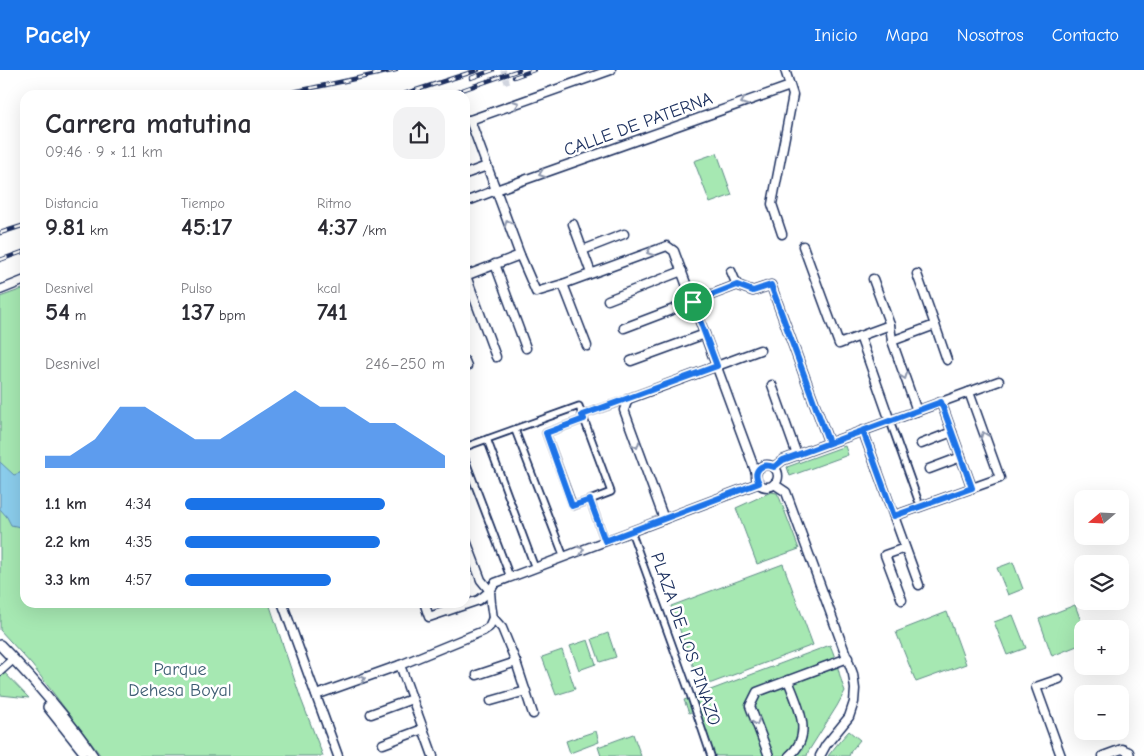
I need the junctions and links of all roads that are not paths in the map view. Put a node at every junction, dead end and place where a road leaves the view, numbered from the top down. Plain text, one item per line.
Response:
1 (611, 70) edge
2 (784, 70) edge
3 (790, 86) junction
4 (470, 119) edge
5 (470, 125) edge
6 (487, 166) junction
7 (470, 172) edge
8 (496, 190) junction
9 (470, 200) edge
10 (574, 224) dead end
11 (624, 234) dead end
12 (782, 234) dead end
13 (803, 246) dead end
14 (583, 250) junction
15 (520, 255) junction
16 (495, 264) junction
17 (731, 271) dead end
18 (682, 272) junction
19 (470, 274) edge
20 (591, 274) junction
21 (917, 274) dead end
22 (873, 279) dead end
23 (20, 282) edge
24 (564, 284) junction
25 (737, 285) junction
26 (470, 289) edge
27 (0, 290) edge
28 (608, 300) dead end
29 (693, 302) junction
30 (890, 325) junction
31 (935, 326) junction
32 (624, 328) dead end
33 (705, 334) junction
34 (860, 336) junction
35 (892, 341) junction
36 (587, 346) dead end
37 (526, 348) dead end
38 (760, 350) dead end
39 (496, 357) dead end
40 (947, 360) dead end
41 (631, 361) dead end
42 (717, 366) junction
43 (999, 381) dead end
44 (772, 385) dead end
45 (969, 392) junction
46 (628, 399) junction
47 (941, 402) junction
48 (917, 411) junction
49 (583, 417) junction
50 (891, 424) junction
51 (515, 430) junction
52 (863, 431) junction
53 (952, 432) junction
54 (487, 439) junction
55 (829, 443) junction
56 (920, 444) dead end
57 (470, 445) edge
58 (797, 455) junction
59 (961, 457) junction
60 (774, 467) junction
61 (929, 469) dead end
62 (470, 472) edge
63 (756, 473) junction
64 (759, 483) junction
65 (774, 484) junction
66 (972, 488) junction
67 (590, 500) junction
68 (918, 500) dead end
69 (894, 516) junction
70 (664, 519) junction
71 (631, 531) junction
72 (605, 541) junction
73 (905, 548) junction
74 (470, 551) edge
75 (564, 557) junction
76 (535, 568) junction
77 (510, 577) junction
78 (919, 585) dead end
79 (490, 591) junction
80 (902, 600) dead end
81 (470, 602) edge
82 (284, 608) edge
83 (426, 608) edge
84 (449, 608) edge
85 (494, 618) junction
86 (0, 645) edge
87 (0, 652) edge
88 (848, 658) junction
89 (10, 662) junction
90 (516, 662) junction
91 (400, 665) junction
92 (0, 671) edge
93 (477, 676) dead end
94 (1059, 678) dead end
95 (788, 680) junction
96 (38, 690) junction
97 (526, 691) junction
98 (316, 695) junction
99 (412, 699) junction
100 (491, 702) dead end
101 (371, 714) dead end
102 (533, 714) dead end
103 (423, 729) junction
104 (383, 744) dead end
105 (87, 756) edge
106 (93, 756) edge
107 (338, 756) edge
108 (433, 756) edge
109 (711, 756) edge
110 (769, 756) edge
111 (789, 756) edge
112 (820, 756) edge
113 (1061, 756) edge
114 (1102, 756) edge
115 (1130, 756) edge

4 -> 1 street
2 - 3 street
3 -> 8 street, CALLE DE PATERNA
3 - 12 street
5 - 6 street
6 - 7 street
6 - 8 street
8 - 9 street, CALLE DE PATERNA
15 -> 8 street
10 - 14 street
11 - 14 street
13 - 34 street
14 - 20 street
15 - 16 street
15 - 24 street
16 - 19 street
16 - 37 street
17 - 25 street
18 -> 20 street
18 - 28 street
18 - 29 street
20 - 24 street
21 - 31 street
22 - 30 street
23 - 27 street
24 - 36 street
25 - 29 street
25 - 55 street
26 - 39 street
29 - 32 street
29 - 33 street
30 - 34 street
30 - 35 street
31 - 35 street
31 - 40 street
33 - 41 street
33 - 42 street
34 - 50 street
35 -> 48 street
38 - 42 street
42 - 46 street
42 - 63 street
43 - 45 street
44 - 58 street
45 - 47 street
66 -> 45 street
46 - 49 street
46 -> 70 street
47 - 48 street
47 - 53 street
48 - 50 street
49 - 51 street
49 - 67 street
49 - 67 street
50 - 52 street
50 - 68 street
51 - 54 street
51 - 75 street
52 - 55 street
52 - 69 street
53 - 56 street
53 - 59 street
54 - 57 street
54 - 76 street
55 - 58 street
58 - 60 street
59 - 61 street
59 - 66 street
60 - 63 street
60 - 65 street
62 - 77 street
63 - 64 street
64 - 65 street
64 - 70 street
65 - 88 street
66 - 69 street
67 - 72 street
69 - 73 street
70 - 71 street
71 - 72 street
71 - 109 street, PLAZA DE LOS PINAZO
75 -> 72 street
73 - 78 street
73 - 80 street
74 - 79 street
75 - 76 street
76 - 77 street
77 - 79 street
79 - 81 street
79 - 85 street
82 - 98 street
83 - 84 street
85 - 90 street
85 - 91 street
86 - 96 street
87 - 89 street
88 - 95 street
88 - 112 street
89 - 92 street
89 - 96 street
90 - 93 street
90 - 97 street
98 -> 91 street
91 - 99 street
94 - 113 street
95 -> 110 street
95 - 111 street
96 - 105 street
96 - 106 street
97 - 100 street
97 - 102 street
98 - 107 street
99 - 101 street
99 - 103 street
103 - 104 street
103 - 108 street
114 - 115 street

